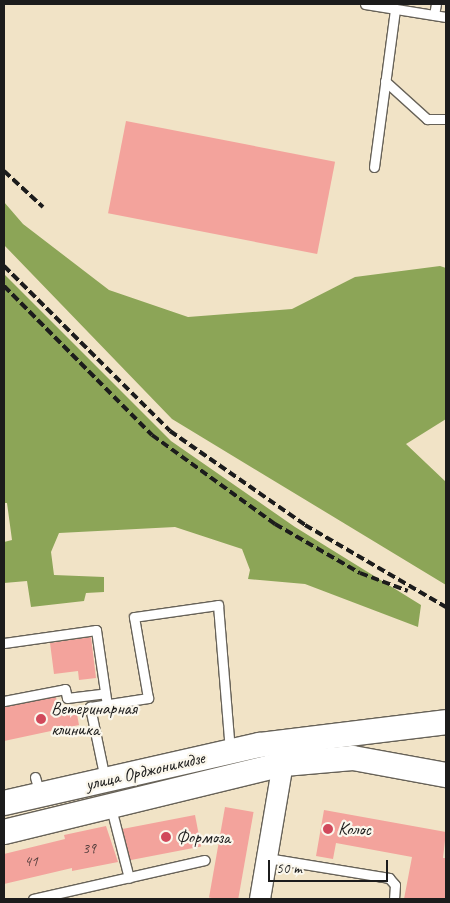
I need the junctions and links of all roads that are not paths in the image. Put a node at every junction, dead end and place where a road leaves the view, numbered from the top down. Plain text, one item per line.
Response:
1 (365, 4) edge
2 (436, 4) edge
3 (395, 9) junction
4 (434, 15) junction
5 (446, 17) edge
6 (385, 81) junction
7 (446, 119) edge
8 (374, 167) dead end
9 (4, 644) edge
10 (105, 694) junction
11 (4, 701) edge
12 (107, 704) junction
13 (446, 722) edge
14 (286, 740) junction
15 (230, 752) junction
16 (284, 764) junction
17 (446, 775) edge
18 (105, 779) junction
19 (4, 803) edge
20 (111, 807) junction
21 (4, 832) edge
22 (267, 858) junction
23 (205, 860) dead end
24 (129, 878) junction
25 (33, 899) edge
26 (260, 899) edge
27 (394, 899) edge

1 - 3 lane
2 - 4 lane
3 - 4 lane
3 - 6 lane
4 - 5 lane
6 - 7 lane
6 - 8 lane
9 - 10 lane
10 - 11 lane
10 - 12 lane
12 - 15 lane
12 - 18 lane
13 - 14 main road, улица Орджоникидзе
14 - 15 main road, улица Орджоникидзе
14 - 16 street
15 - 18 main road, улица Орджоникидзе
16 - 17 main road, улица Орджоникидзе
16 - 20 main road, улица Орджоникидзе
16 - 22 street
18 - 19 main road, улица Орджоникидзе
20 - 21 main road, улица Орджоникидзе
20 - 24 lane
22 - 26 street
22 - 27 lane
23 - 24 lane
24 - 25 lane

